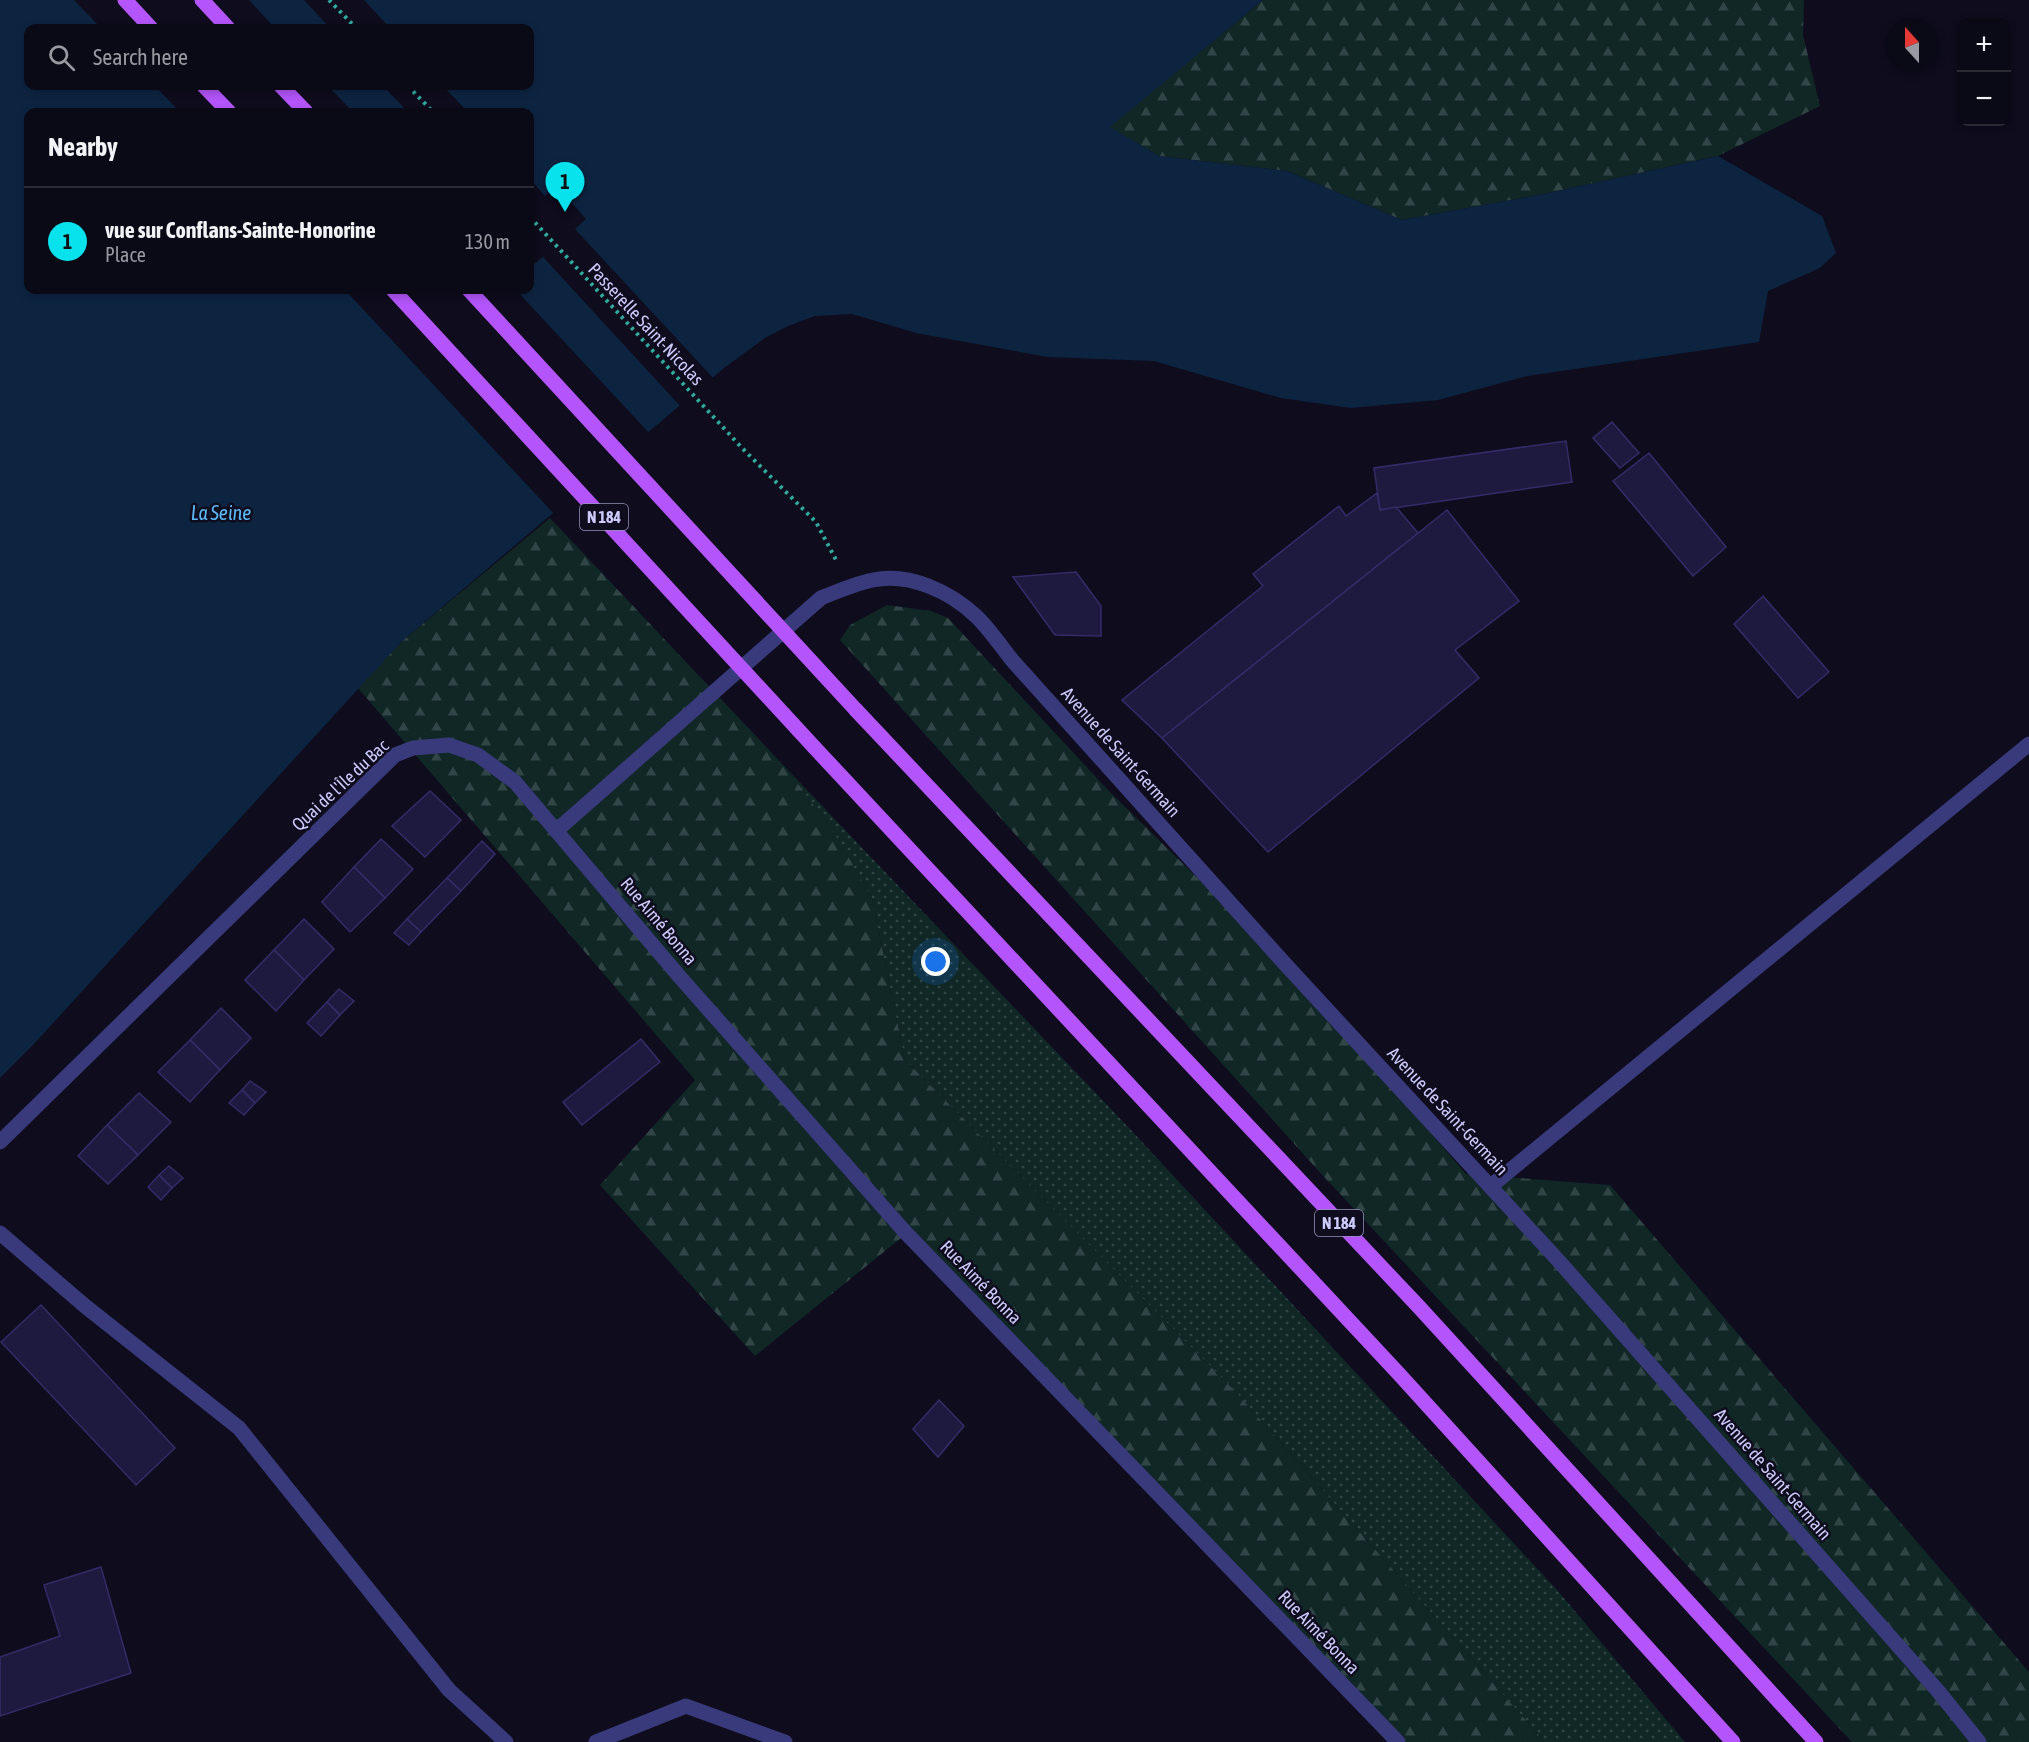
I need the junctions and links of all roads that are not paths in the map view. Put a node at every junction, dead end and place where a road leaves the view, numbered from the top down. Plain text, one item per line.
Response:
1 (125, 0) edge
2 (202, 0) edge
3 (147, 24) edge
4 (224, 24) edge
5 (208, 90) edge
6 (285, 90) edge
7 (225, 108) edge
8 (302, 108) edge
9 (397, 294) edge
10 (474, 294) edge
11 (2029, 744) edge
12 (557, 830) junction
13 (0, 1142) edge
14 (1491, 1186) junction
15 (0, 1233) edge
16 (506, 1742) edge
17 (596, 1742) edge
18 (785, 1742) edge
19 (1398, 1742) edge
20 (1733, 1742) edge
21 (1816, 1742) edge
22 (1979, 1742) edge

1 - 3 main road
2 - 4 main road
5 - 7 main road
6 - 8 main road
9 - 20 main road, N 184, bridge
10 - 21 main road, N 184, bridge
11 - 14 street
12 - 13 street, Quai de l'Île du Bac
12 - 14 street, Avenue de Saint-Germain
12 - 19 street, Rue Aimé Bonna
14 - 22 street, Avenue de Saint-Germain
15 - 16 street
17 - 18 street

